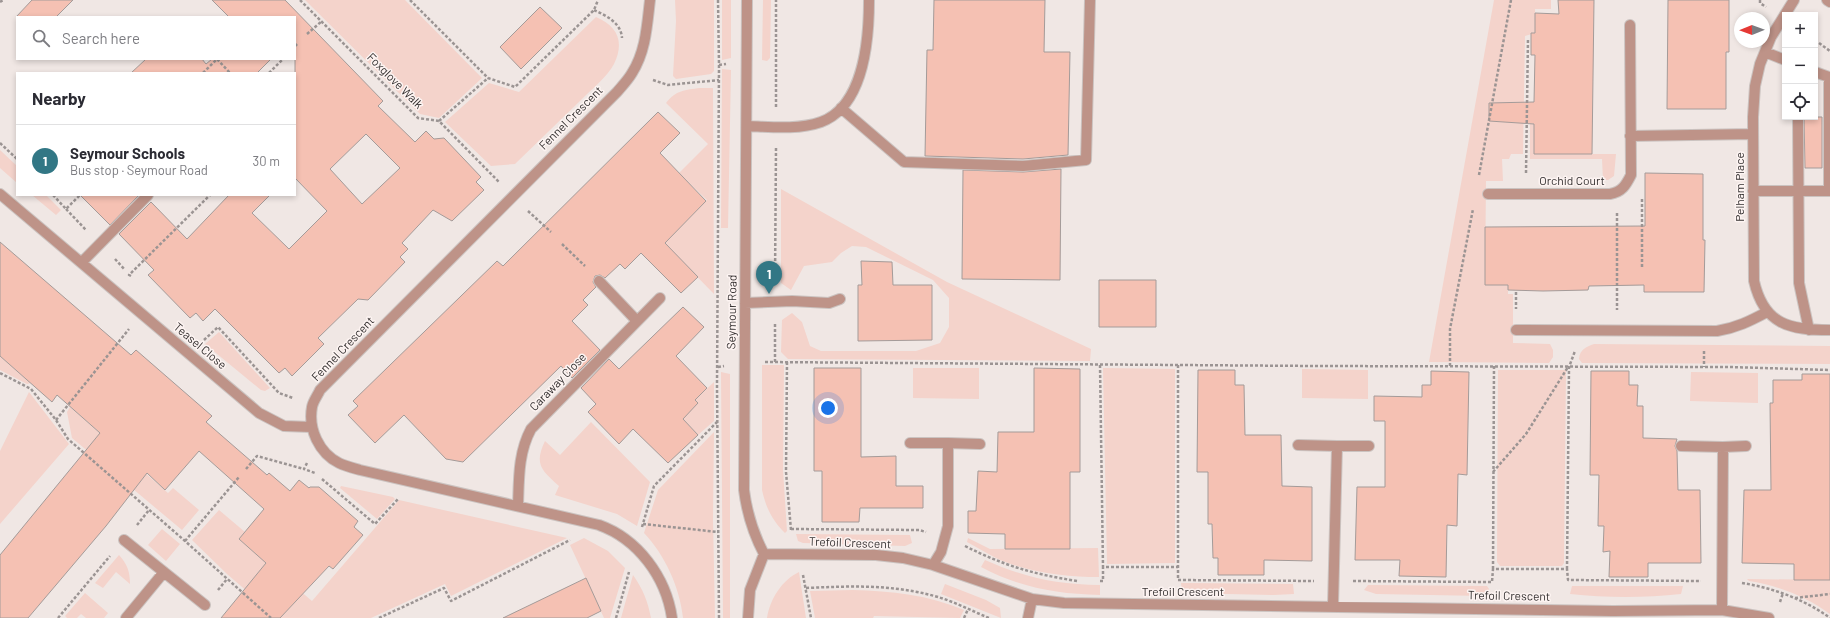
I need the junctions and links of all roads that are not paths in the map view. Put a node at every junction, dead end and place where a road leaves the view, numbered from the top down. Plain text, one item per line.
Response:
1 (650, 0) edge
2 (747, 0) edge
3 (869, 0) edge
4 (1090, 0) edge
5 (1794, 0) edge
6 (1827, 0) edge
7 (1830, 2) edge
8 (1630, 26) dead end
9 (1765, 52) junction
10 (1782, 59) edge
11 (1818, 73) edge
12 (1829, 77) edge
13 (841, 108) junction
14 (1798, 120) edge
15 (747, 126) junction
16 (1753, 134) junction
17 (1630, 136) junction
18 (1829, 190) edge
19 (1753, 191) junction
20 (1798, 191) junction
21 (0, 194) edge
22 (1488, 194) dead end
23 (147, 196) edge
24 (82, 262) junction
25 (600, 281) road end
26 (660, 298) dead end
27 (840, 299) dead end
28 (745, 303) junction
29 (1767, 312) junction
30 (637, 320) junction
31 (1516, 330) dead end
32 (1809, 330) junction
33 (1830, 330) edge
34 (312, 427) junction
35 (910, 443) dead end
36 (948, 443) junction
37 (980, 444) dead end
38 (1298, 446) dead end
39 (1337, 446) junction
40 (1369, 446) dead end
41 (1681, 446) dead end
42 (1723, 446) junction
43 (1746, 446) dead end
44 (518, 506) junction
45 (124, 540) road end
46 (764, 554) junction
47 (933, 565) junction
48 (164, 572) junction
49 (1032, 599) junction
50 (205, 605) dead end
51 (1333, 606) junction
52 (1722, 610) junction
53 (1613, 614) edge
54 (126, 618) edge
55 (672, 618) edge
56 (748, 618) edge
57 (1028, 618) edge
58 (1769, 618) edge

1 - 34 street, Fennel Crescent
2 - 15 street, Seymour Road
3 - 13 street
4 - 13 street
5 - 9 street, Pelham Place
6 - 7 street
8 - 17 street, Orchid Court
9 - 10 street
9 - 16 street, Pelham Place
11 - 12 street
12 - 18 street
13 - 15 street
14 - 20 street
15 - 28 street, Seymour Road
16 - 17 street
16 - 19 street, Pelham Place
17 - 22 street, Orchid Court
18 - 20 street
19 - 20 street
19 - 29 street, Pelham Place
20 - 32 street
21 - 24 street, Teasel Close
23 - 24 street
24 - 34 street, Teasel Close
25 - 30 street
26 - 30 street, Caraway Close
27 - 28 street
28 - 46 street, Seymour Road
29 - 31 street
29 - 32 street, Pelham Place
30 - 44 street, Caraway Close
32 - 33 street, Pelham Place
34 - 44 street, Fennel Crescent
35 - 36 street
36 - 37 street
36 - 47 street
38 - 39 street
39 - 40 street
39 - 51 street
41 - 42 street
42 - 43 street
42 - 52 street
44 - 55 street, Fennel Crescent
45 - 48 street
46 - 47 street, Trefoil Crescent
46 - 56 street
47 - 49 street, Trefoil Crescent
48 - 50 street
48 - 54 street
49 - 51 street, Trefoil Crescent
49 - 57 street
51 - 53 street, Trefoil Crescent
52 - 53 street, Trefoil Crescent
52 - 58 street, Trefoil Crescent

